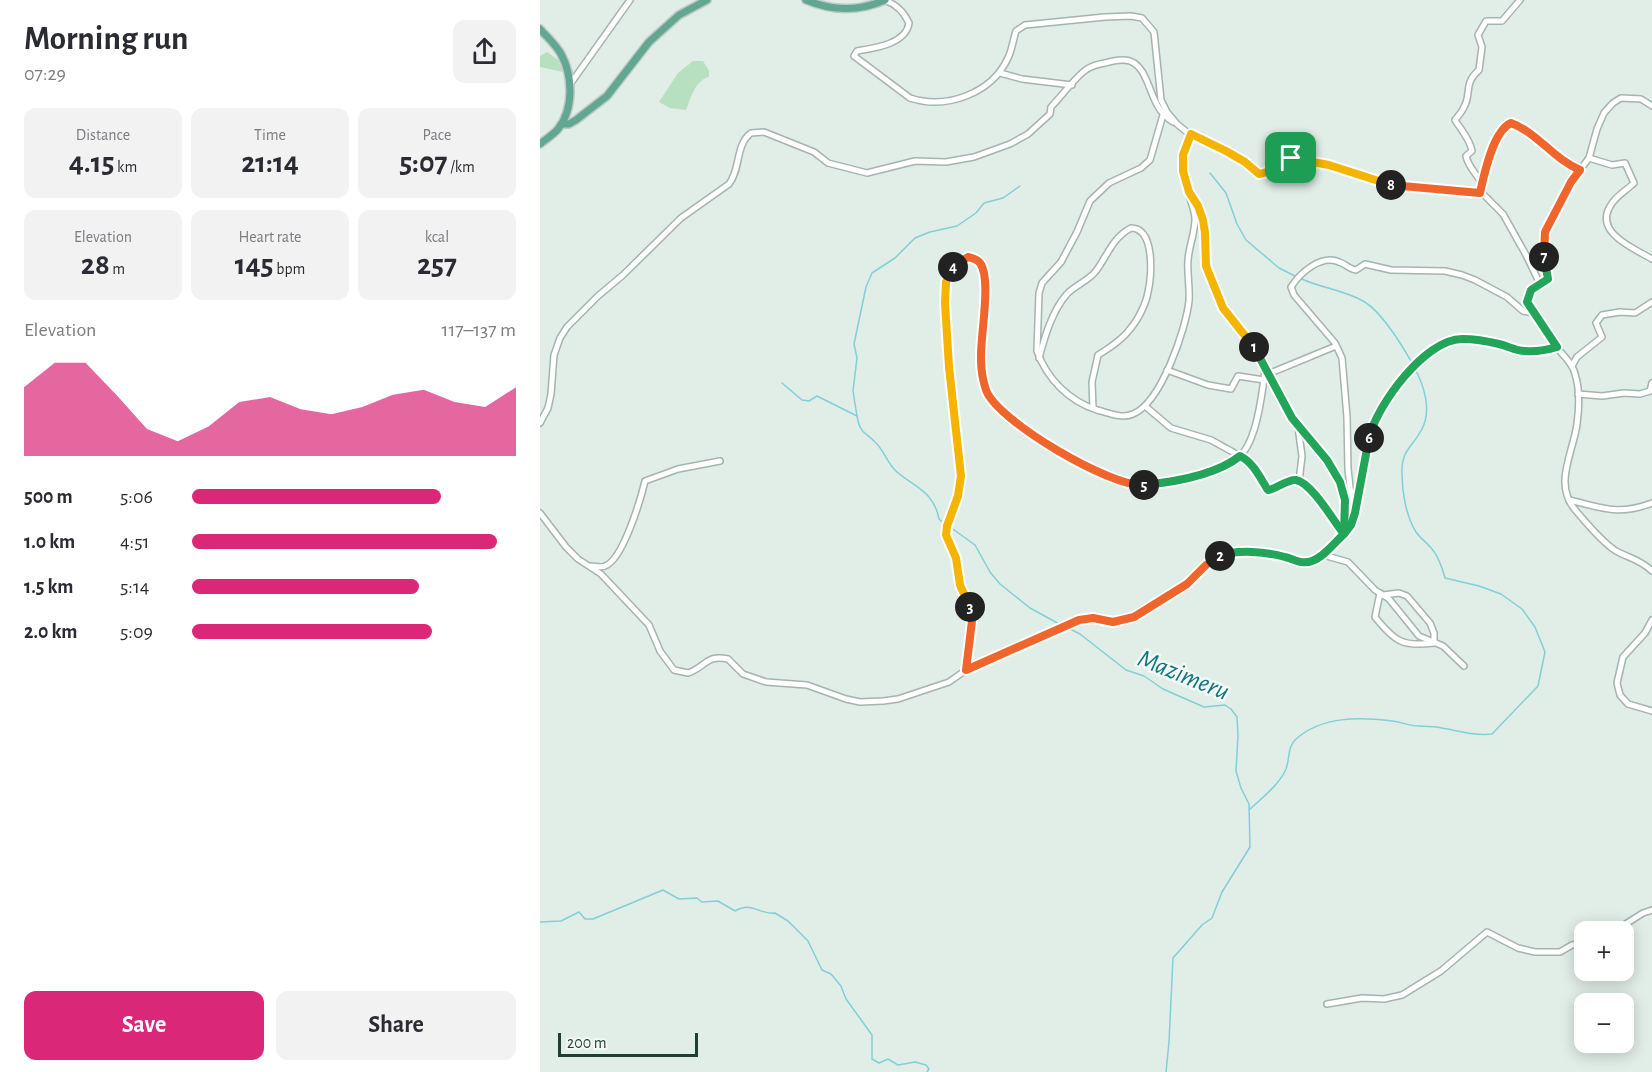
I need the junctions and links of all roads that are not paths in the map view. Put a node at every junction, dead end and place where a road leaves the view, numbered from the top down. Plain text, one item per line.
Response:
1 (630, 0) edge
2 (707, 0) edge
3 (806, 0) edge
4 (884, 0) edge
5 (1520, 0) edge
6 (540, 29) edge
7 (1000, 73) junction
8 (571, 83) junction
9 (1072, 85) junction
10 (1652, 106) edge
11 (1163, 115) junction
12 (562, 124) junction
13 (1176, 124) junction
14 (1191, 134) junction
15 (540, 144) edge
16 (1589, 158) junction
17 (1580, 170) junction
18 (1482, 184) junction
19 (1189, 192) junction
20 (1480, 193) junction
21 (1652, 259) edge
22 (1540, 284) junction
23 (1652, 302) edge
24 (1533, 313) junction
25 (1336, 346) junction
26 (1557, 347) junction
27 (1040, 358) junction
28 (1572, 366) junction
29 (1167, 370) junction
30 (1267, 372) junction
31 (1264, 380) junction
32 (1652, 383) edge
33 (1578, 394) junction
34 (1145, 406) junction
35 (1093, 408) junction
36 (540, 423) edge
37 (1298, 425) junction
38 (1240, 456) junction
39 (720, 461) dead end
40 (1299, 482) junction
41 (1569, 500) junction
42 (1652, 503) edge
43 (540, 513) edge
44 (1345, 533) junction
45 (1323, 555) junction
46 (590, 566) junction
47 (1652, 571) edge
48 (1382, 594) junction
49 (1652, 620) edge
50 (1434, 643) junction
51 (1464, 666) dead end
52 (966, 670) junction
53 (1652, 711) edge
54 (1652, 910) edge
55 (1629, 921) edge
56 (1574, 945) edge
57 (1327, 1004) dead end

1 - 8 street
2 - 12 main road
3 - 4 main road
4 - 7 street
5 - 18 street
6 - 8 main road
7 - 9 street
7 - 13 street
8 - 12 main road
9 - 11 street
9 - 36 street
10 - 16 street
11 - 13 street
11 - 27 street
12 - 15 main road
13 - 14 street
14 - 19 street
14 - 20 street
16 - 17 street
16 - 21 street
17 - 18 street
17 - 22 street
18 - 20 street
19 - 29 street
19 - 30 street
20 - 22 street
22 - 24 street
23 - 28 street
24 - 25 street
24 - 26 street
25 - 30 street
25 - 44 street
26 - 28 street
26 - 44 street
27 - 35 street
27 - 35 street
28 - 33 street
29 - 31 street
29 - 34 street
30 - 31 street
30 - 37 street
31 - 38 street
32 - 33 street
33 - 41 street
34 - 35 street
34 - 38 street
37 - 40 street
37 - 44 street
38 - 40 street
38 - 52 street
39 - 46 street
40 - 44 street
41 - 42 street
41 - 47 street
43 - 46 street
44 - 45 street
45 - 48 street
45 - 52 street
46 - 52 street
48 - 50 street
48 - 50 street
48 - 50 street
49 - 53 street
50 - 51 street
54 - 55 street
56 - 57 street

